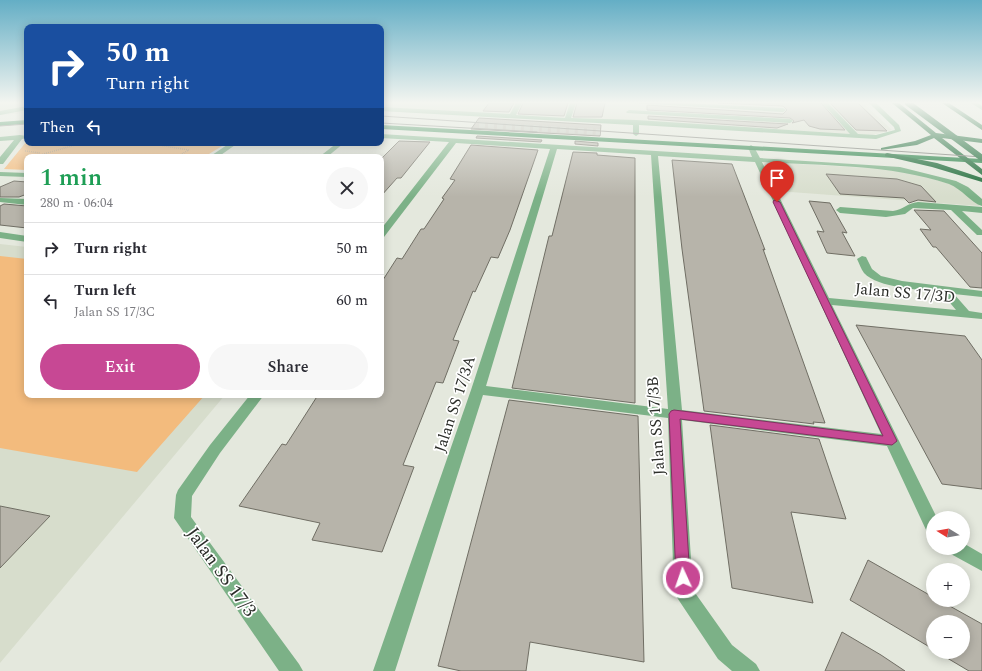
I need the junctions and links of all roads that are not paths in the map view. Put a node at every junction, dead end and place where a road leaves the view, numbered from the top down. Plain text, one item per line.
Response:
1 (510, 134) edge
2 (637, 134) edge
3 (831, 134) edge
4 (886, 134) edge
5 (952, 134) edge
6 (936, 135) junction
7 (384, 136) edge
8 (855, 136) joint
9 (23, 137) edge
10 (0, 139) edge
11 (454, 141) junction
12 (982, 141) edge
13 (230, 146) edge
14 (337, 146) edge
15 (554, 147) junction
16 (751, 148) junction
17 (885, 152) junction
18 (958, 153) junction
19 (3, 154) edge
20 (218, 154) edge
21 (327, 154) edge
22 (654, 154) junction
23 (982, 156) edge
24 (756, 159) junction
25 (966, 160) junction
26 (982, 161) edge
27 (0, 162) edge
28 (982, 173) edge
29 (0, 174) edge
30 (24, 175) edge
31 (982, 180) edge
32 (0, 200) edge
33 (24, 202) edge
34 (982, 203) edge
35 (954, 208) junction
36 (840, 210) dead end
37 (982, 210) edge
38 (384, 232) edge
39 (980, 233) dead end
40 (0, 235) edge
41 (24, 238) edge
42 (862, 259) dead end
43 (946, 291) junction
44 (982, 294) edge
45 (824, 301) junction
46 (965, 314) junction
47 (982, 316) edge
48 (478, 390) junction
49 (255, 398) edge
50 (674, 414) junction
51 (892, 441) junction
52 (926, 512) edge
53 (968, 555) edge
54 (982, 563) edge
55 (292, 671) edge
56 (384, 671) edge
57 (749, 671) edge

1 - 16 main road
2 - 17 main road
3 - 8 street
4 - 8 street
5 - 23 highway, bridge
6 - 12 highway
6 - 17 highway
6 - 18 highway
7 - 11 street
9 - 10 street
9 - 19 street
11 - 15 street
11 - 38 street
13 - 20 street
14 - 21 street
15 - 22 street
15 - 48 street, Jalan SS 17/3A
16 - 17 main road
16 - 24 street
17 - 18 main road
17 - 25 main road
17 - 31 highway
18 - 23 main road
18 - 25 highway
19 - 27 street
22 - 24 street
22 - 50 street, Jalan SS 17/3B
24 - 34 street
24 - 45 street
25 - 26 main road
25 - 28 highway
29 - 30 street
32 - 33 street
35 - 36 street
35 - 37 street
35 - 39 street
40 - 41 street
42 - 43 street
43 - 44 street
43 - 46 street
45 - 46 street, Jalan SS 17/3D
45 - 51 street
46 - 47 street, Jalan SS 17/3D
48 - 50 street
48 - 56 street, Jalan SS 17/3A
49 - 55 street, Jalan SS 17/3
50 - 51 street
50 - 57 street, Jalan SS 17/3B
51 - 52 street
53 - 54 street

